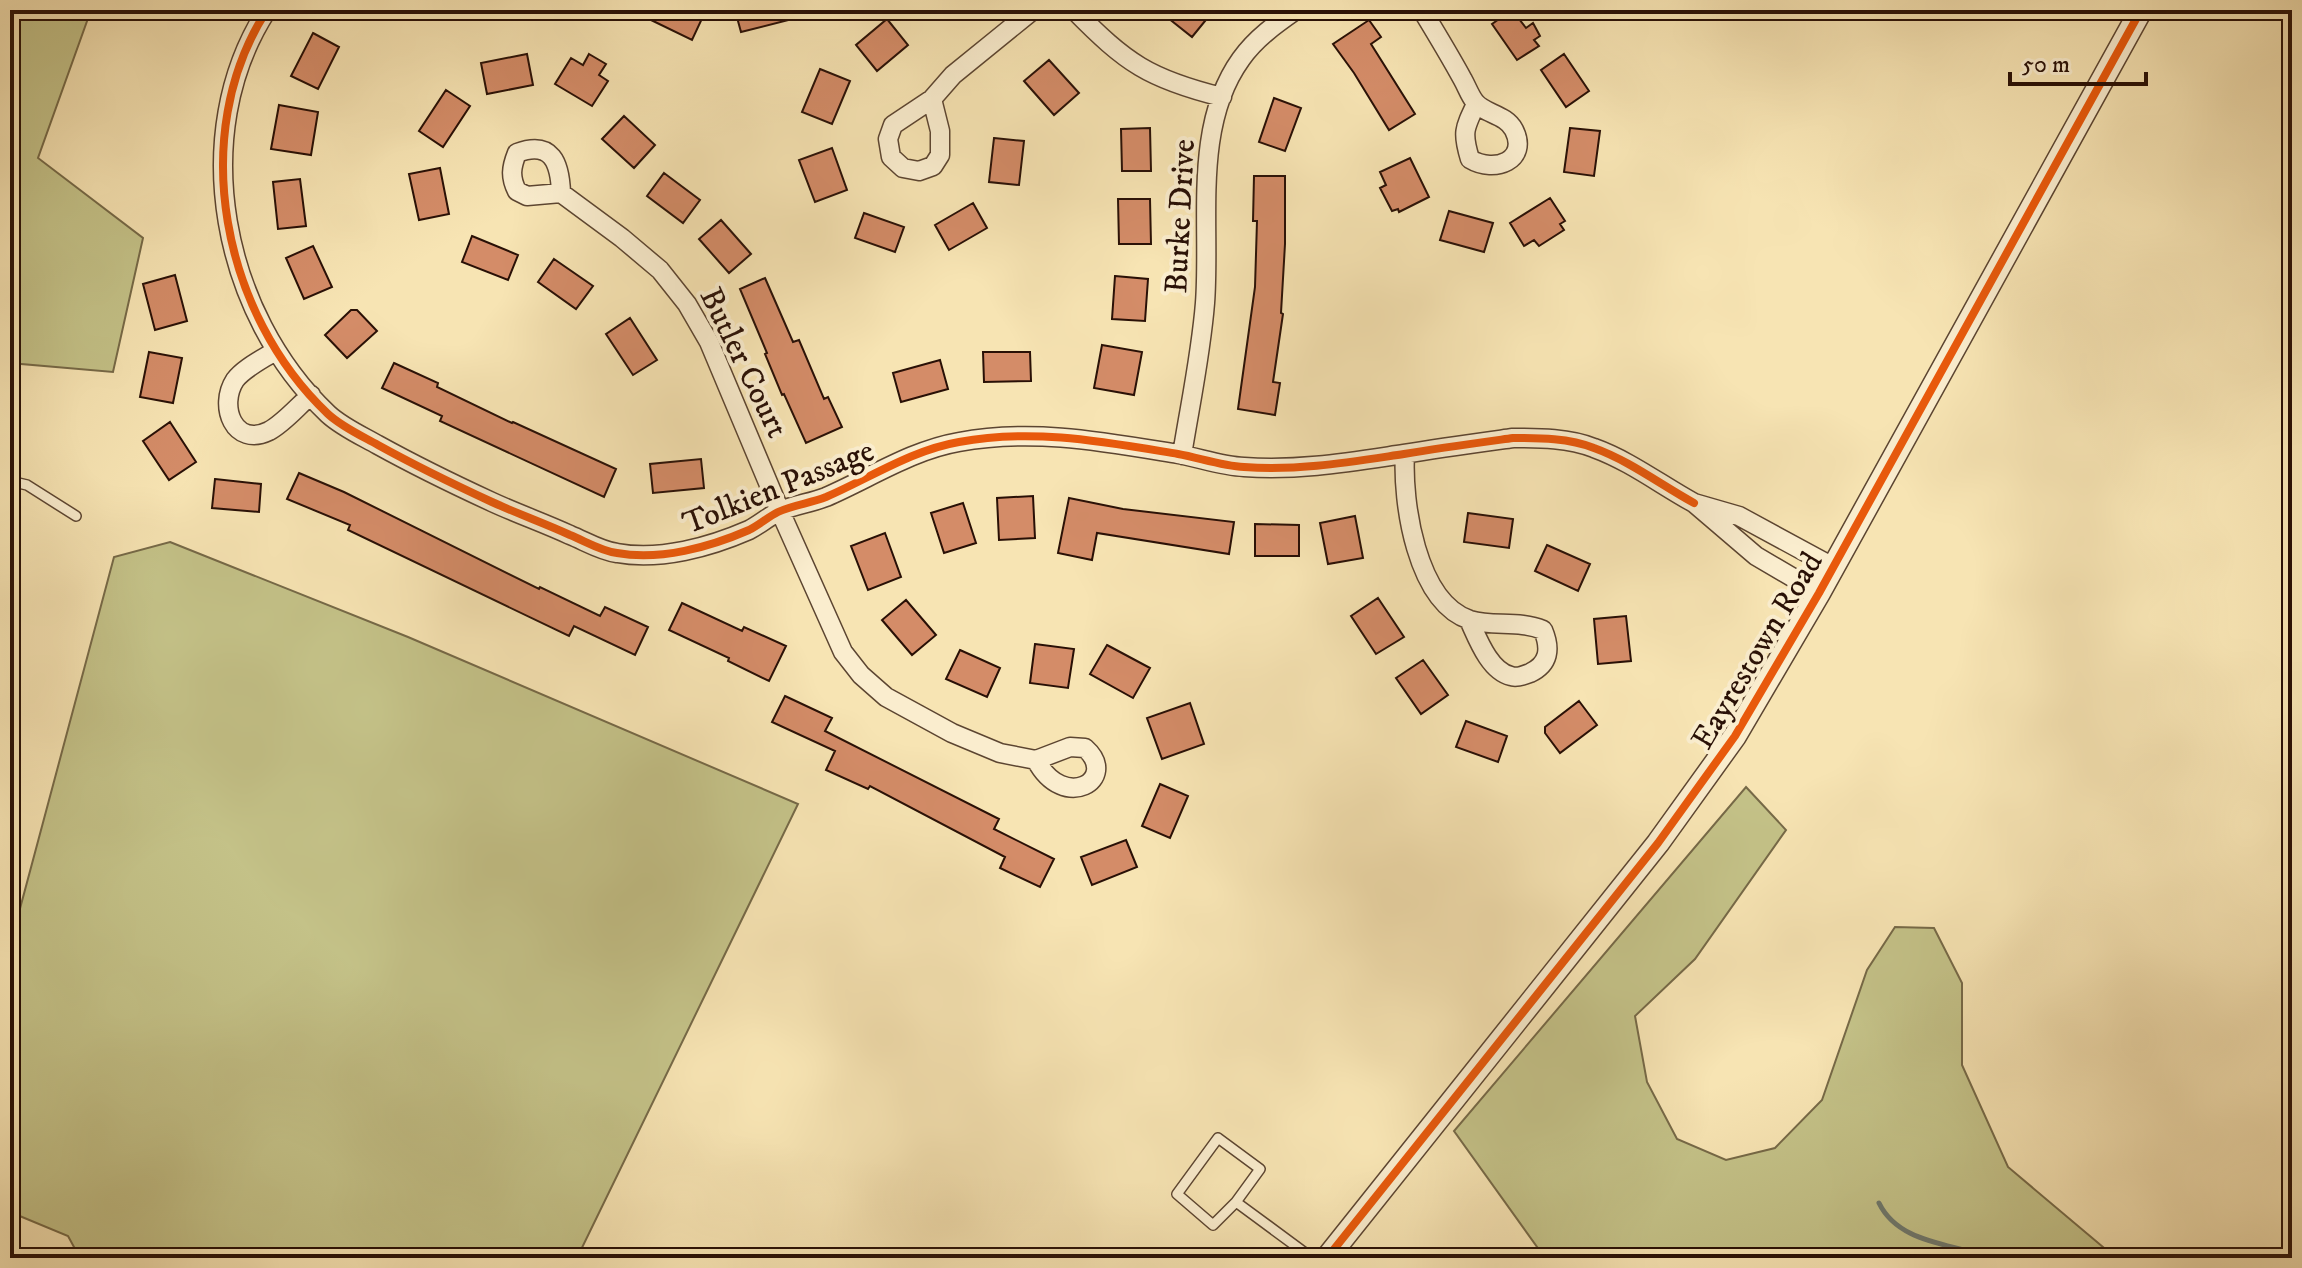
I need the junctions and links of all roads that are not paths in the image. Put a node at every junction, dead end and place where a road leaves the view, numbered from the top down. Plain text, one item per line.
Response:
1 (267, 10) edge
2 (1033, 10) edge
3 (1074, 10) edge
4 (1296, 10) edge
5 (1422, 10) edge
6 (2141, 10) edge
7 (1222, 97) junction
8 (932, 99) dead end
9 (1476, 104) dead end
10 (561, 193) dead end
11 (275, 351) junction
12 (311, 395) junction
13 (1405, 454) junction
14 (1182, 455) junction
15 (10, 481) edge
16 (1694, 503) junction
17 (780, 511) junction
18 (76, 516) dead end
19 (1833, 567) junction
20 (1819, 593) junction
21 (1469, 620) dead end
22 (1036, 760) dead end
23 (1236, 1202) junction
24 (1312, 1258) edge
25 (1327, 1258) edge

1 - 11 street, Tolkien Passage
2 - 8 street
3 - 7 street
4 - 7 street, Burke Drive
5 - 9 street
6 - 19 street, Eayrestown Road
7 - 14 street, Burke Drive
10 - 17 street, Butler Court
11 - 12 street, Tolkien Passage
11 - 12 street
12 - 17 street, Tolkien Passage
13 - 14 street, Tolkien Passage
13 - 16 street, Tolkien Passage
13 - 21 street
14 - 17 street, Tolkien Passage
15 - 18 lane
16 - 19 street, Tolkien Passage
16 - 20 street, Tolkien Passage
17 - 22 street, Butler Court
19 - 20 street, Eayrestown Road
20 - 25 street, Eayrestown Road
23 - 23 lane
23 - 24 lane

